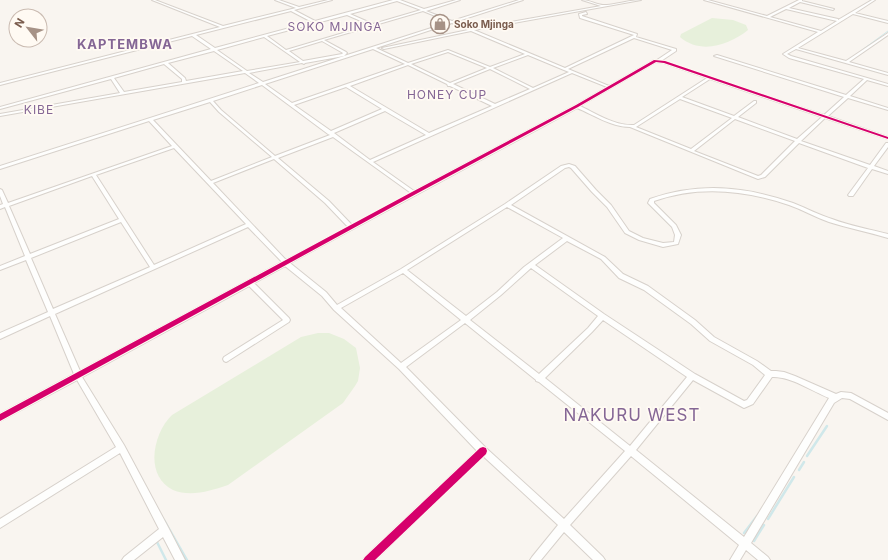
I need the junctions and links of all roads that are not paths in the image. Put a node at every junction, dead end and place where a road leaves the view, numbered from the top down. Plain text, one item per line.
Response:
1 (153, 0) edge
2 (276, 0) edge
3 (331, 0) edge
4 (397, 0) edge
5 (459, 0) edge
6 (522, 0) edge
7 (583, 0) edge
8 (640, 0) edge
9 (705, 0) edge
10 (801, 0) edge
11 (874, 0) edge
12 (724, 2) dead end
13 (720, 4) junction
14 (606, 7) junction
15 (298, 8) junction
16 (596, 8) junction
17 (787, 8) junction
18 (833, 9) dead end
19 (291, 10) junction
20 (424, 11) junction
21 (853, 13) junction
22 (348, 14) junction
23 (768, 16) junction
24 (837, 20) dead end
25 (315, 22) junction
26 (452, 22) junction
27 (888, 22) edge
28 (373, 25) junction
29 (222, 27) junction
30 (471, 30) junction
31 (821, 32) junction
32 (193, 35) junction
33 (888, 35) edge
34 (264, 36) junction
35 (634, 37) junction
36 (323, 41) junction
37 (796, 48) junction
38 (214, 49) junction
39 (375, 49) junction
40 (285, 51) junction
41 (528, 54) junction
42 (716, 56) dead end
43 (658, 61) junction
44 (303, 62) junction
45 (847, 62) junction
46 (165, 63) junction
47 (408, 64) junction
48 (312, 68) junction
49 (490, 68) junction
50 (565, 69) junction
51 (245, 72) junction
52 (572, 72) junction
53 (888, 74) edge
54 (111, 78) junction
55 (709, 78) junction
56 (866, 79) junction
57 (0, 84) edge
58 (184, 84) junction
59 (262, 84) junction
60 (346, 85) junction
61 (449, 85) junction
62 (888, 85) edge
63 (610, 87) junction
64 (533, 89) junction
65 (123, 94) junction
66 (680, 97) junction
67 (848, 97) junction
68 (210, 100) junction
69 (755, 102) dead end
70 (292, 104) junction
71 (495, 106) junction
72 (577, 106) junction
73 (0, 108) edge
74 (385, 109) junction
75 (888, 109) edge
76 (0, 115) edge
77 (825, 117) junction
78 (735, 118) junction
79 (150, 120) junction
80 (632, 126) junction
81 (331, 134) junction
82 (429, 134) junction
83 (888, 138) edge
84 (798, 141) junction
85 (888, 144) edge
86 (175, 146) junction
87 (691, 151) junction
88 (275, 157) junction
89 (371, 161) junction
90 (872, 167) junction
91 (0, 168) edge
92 (888, 173) edge
93 (93, 174) junction
94 (209, 183) junction
95 (0, 190) edge
96 (414, 193) junction
97 (851, 195) dead end
98 (7, 205) junction
99 (507, 205) junction
100 (0, 207) edge
101 (122, 220) junction
102 (248, 224) junction
103 (351, 227) junction
104 (888, 236) edge
105 (568, 238) junction
106 (28, 257) junction
107 (286, 263) junction
108 (531, 265) junction
109 (153, 267) junction
110 (0, 268) edge
111 (403, 270) junction
112 (250, 283) junction
113 (336, 308) junction
114 (52, 312) junction
115 (602, 316) junction
116 (466, 319) junction
117 (0, 336) edge
118 (226, 360) dead end
119 (400, 367) junction
120 (770, 374) junction
121 (78, 376) junction
122 (692, 376) junction
123 (539, 379) junction
124 (836, 398) junction
125 (888, 417) edge
126 (0, 418) edge
127 (121, 448) junction
128 (483, 451) junction
129 (631, 451) junction
130 (0, 524) edge
131 (564, 525) junction
132 (165, 530) junction
133 (744, 543) junction
134 (127, 560) edge
135 (180, 560) edge
136 (368, 560) edge
137 (535, 560) edge
138 (600, 560) edge
139 (735, 560) edge
140 (765, 560) edge

1 - 29 street
2 - 15 street
3 - 15 street
4 - 20 street
4 - 22 street
5 - 20 street
6 - 26 street
7 - 14 street
8 - 14 street
9 - 13 street
10 - 17 street
10 - 18 street
11 - 21 street
12 - 13 street
13 - 23 street
14 - 16 street
15 - 19 street
16 - 30 street
16 - 35 street
17 - 23 street
17 - 24 street
19 - 25 street
19 - 29 street
20 - 26 street
20 - 28 street
21 - 27 street
21 - 31 street
22 - 25 street
22 - 28 street
23 - 31 street
25 - 34 street
26 - 30 street
26 - 39 street
28 - 36 street
29 - 32 street
30 - 39 street
30 - 41 street
31 - 37 street
32 - 38 street
32 - 57 street
33 - 45 street
34 - 38 street
34 - 40 street
35 - 43 street
35 - 50 street
36 - 40 street
36 - 44 street
37 - 45 street
37 - 56 street
38 - 46 street
38 - 51 street
39 - 47 street
39 - 48 street
40 - 44 street
41 - 49 street
41 - 50 street
42 - 67 street
43 - 55 street
43 - 63 street
44 - 48 street
44 - 51 street
45 - 53 street
46 - 54 street
46 - 58 street
47 - 49 street
47 - 60 street
47 - 61 street
48 - 59 street
49 - 61 street
49 - 64 street
50 - 52 street
51 - 58 street
51 - 59 street
52 - 63 street
52 - 64 street
54 - 65 street
54 - 73 street
55 - 66 street
55 - 77 street
56 - 62 street
56 - 67 street
58 - 65 street
59 - 68 street
59 - 70 street
60 - 70 street
60 - 74 street
61 - 71 street
63 - 72 street
64 - 71 street
65 - 76 street
66 - 78 street
66 - 80 street
67 - 75 street
67 - 77 street
68 - 79 street
68 - 88 street
69 - 78 street
70 - 81 street
71 - 82 street
72 - 80 street
72 - 96 street
74 - 81 street
74 - 82 street
77 - 83 street
77 - 84 street
78 - 84 street
78 - 87 street
79 - 86 street
79 - 91 street
80 - 87 street
81 - 88 street
81 - 89 street
82 - 89 street
84 - 87 street
84 - 90 street
85 - 90 street
86 - 93 street
86 - 94 street
88 - 94 street
88 - 103 street
89 - 96 street
90 - 92 street
90 - 97 street
93 - 98 street
93 - 101 street
94 - 102 street
95 - 98 street
96 - 103 street
98 - 100 street
98 - 106 street
99 - 104 street
99 - 105 street
99 - 111 street
101 - 106 street
101 - 109 street
102 - 107 street
102 - 109 street
103 - 107 street
105 - 108 street
105 - 120 street
106 - 110 street
106 - 114 street
107 - 112 street
107 - 113 street
108 - 115 street
108 - 116 street
109 - 114 street
111 - 113 street
111 - 116 street
112 - 118 street
112 - 121 street
113 - 119 street
114 - 117 street
114 - 121 street
115 - 122 street
115 - 123 street
116 - 119 street
116 - 123 street
119 - 128 street
120 - 122 street
120 - 124 street
121 - 126 street
121 - 127 street
122 - 129 street
123 - 129 street
124 - 125 street
124 - 133 street
127 - 130 street
127 - 132 street
128 - 131 street
128 - 136 street
129 - 131 street
129 - 133 street
131 - 137 street
131 - 138 street
132 - 134 street
132 - 135 street
133 - 139 street
133 - 140 street

